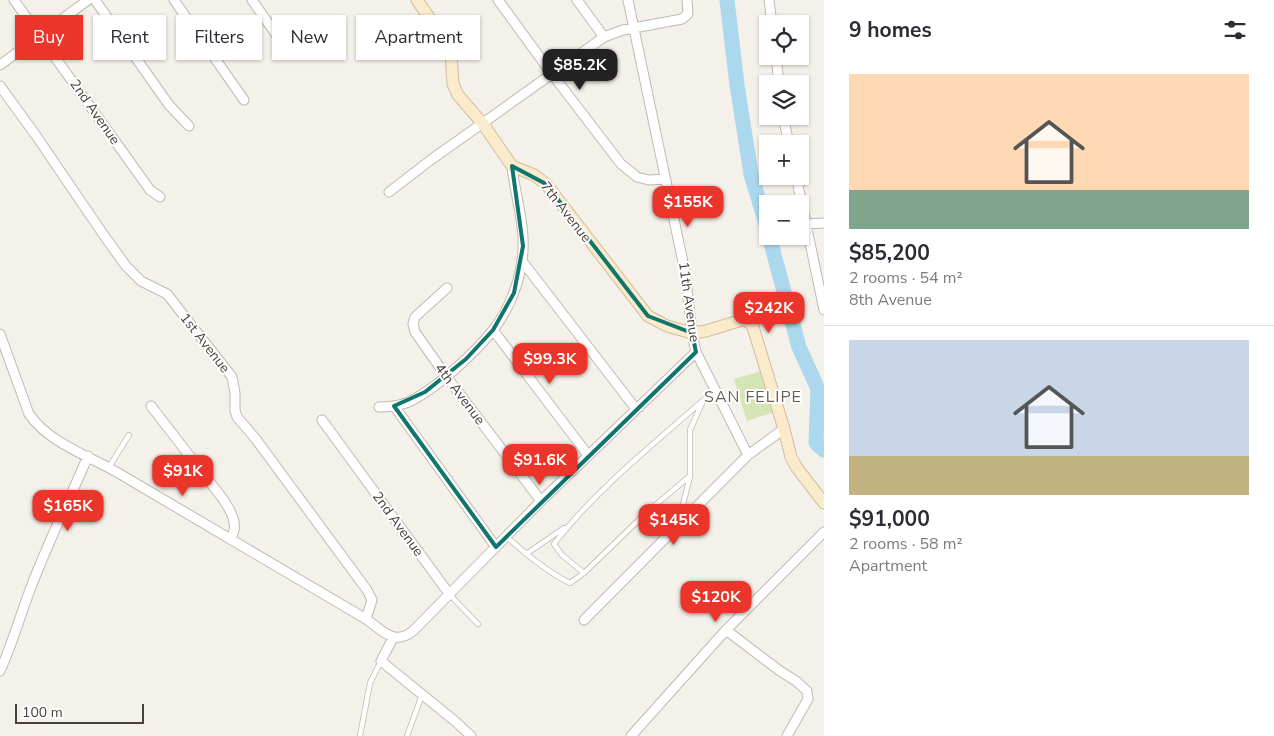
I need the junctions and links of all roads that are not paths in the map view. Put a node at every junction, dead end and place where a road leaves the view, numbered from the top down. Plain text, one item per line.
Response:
1 (14, 0) edge
2 (88, 0) edge
3 (95, 0) edge
4 (174, 0) edge
5 (252, 0) edge
6 (417, 0) edge
7 (498, 0) edge
8 (577, 0) edge
9 (628, 0) edge
10 (687, 0) edge
11 (769, 0) edge
12 (25, 15) edge
13 (68, 15) edge
14 (771, 15) edge
15 (272, 28) edge
16 (633, 28) junction
17 (604, 37) junction
18 (15, 54) edge
19 (57, 60) edge
20 (0, 65) edge
21 (552, 74) junction
22 (0, 86) edge
23 (244, 100) dead end
24 (483, 124) junction
25 (189, 126) dead end
26 (512, 166) junction
27 (666, 179) junction
28 (389, 192) dead end
29 (160, 197) dead end
30 (824, 223) edge
31 (809, 224) edge
32 (809, 238) edge
33 (522, 261) junction
34 (447, 288) dead end
35 (824, 310) edge
36 (493, 330) junction
37 (692, 333) junction
38 (0, 334) edge
39 (696, 352) junction
40 (446, 376) junction
41 (716, 390) junction
42 (703, 401) junction
43 (150, 406) dead end
44 (394, 406) junction
45 (379, 407) dead end
46 (636, 409) junction
47 (322, 420) dead end
48 (784, 428) junction
49 (128, 435) dead end
50 (748, 454) junction
51 (588, 455) junction
52 (88, 456) junction
53 (109, 467) junction
54 (690, 476) junction
55 (541, 501) junction
56 (824, 503) edge
57 (570, 523) junction
58 (679, 524) junction
59 (824, 532) edge
60 (507, 537) junction
61 (230, 539) junction
62 (496, 547) junction
63 (526, 554) junction
64 (584, 573) junction
65 (450, 595) junction
66 (366, 619) junction
67 (584, 620) dead end
68 (478, 624) dead end
69 (726, 630) junction
70 (393, 638) junction
71 (2, 661) edge
72 (381, 661) junction
73 (0, 671) edge
74 (422, 695) junction
75 (360, 736) edge
76 (407, 736) edge
77 (471, 736) edge
78 (631, 736) edge
79 (787, 736) edge

1 - 12 street, 2nd Avenue
2 - 13 street
3 - 25 street
4 - 23 street
5 - 15 street
6 - 24 street
7 - 21 street
8 - 17 street
9 - 16 street, 11th Avenue
10 - 16 street
11 - 14 street
16 - 17 street
16 - 27 street, 11th Avenue
17 - 21 street
18 - 20 street
19 - 29 street, 2nd Avenue
21 - 24 street
21 - 27 street
22 - 66 street, 1st Avenue
24 - 26 street
24 - 28 street
26 - 33 street
26 - 37 street, 7th Avenue
27 - 37 street, 11th Avenue
30 - 31 street
32 - 35 street
33 - 36 street
33 - 46 street
34 - 40 street, 4th Avenue
36 - 40 street
36 - 51 street
37 - 39 street, 11th Avenue
37 - 48 street
38 - 52 street
39 - 41 street, 11th Avenue
39 - 46 street
40 - 44 street
40 - 55 street, 4th Avenue
41 - 42 lane
41 - 50 street, 11th Avenue
42 - 54 lane
42 - 57 lane
43 - 61 street
44 - 45 street
44 - 62 street
46 - 51 street
47 - 65 street, 2nd Avenue
48 - 50 street
48 - 56 street
49 - 53 lane
50 - 58 street
51 - 55 street
52 - 53 street
52 - 71 street
53 - 61 street
54 - 58 lane
54 - 64 lane
55 - 60 street
57 - 63 lane
57 - 64 lane
58 - 67 street
59 - 69 street
60 - 62 street
60 - 63 lane
61 - 66 street
62 - 65 street
63 - 64 lane
65 - 68 lane, 2nd Avenue
65 - 70 street
66 - 70 street
69 - 78 street
69 - 79 street
70 - 72 street
71 - 73 street
72 - 74 street
72 - 75 lane
74 - 76 lane
74 - 77 street

